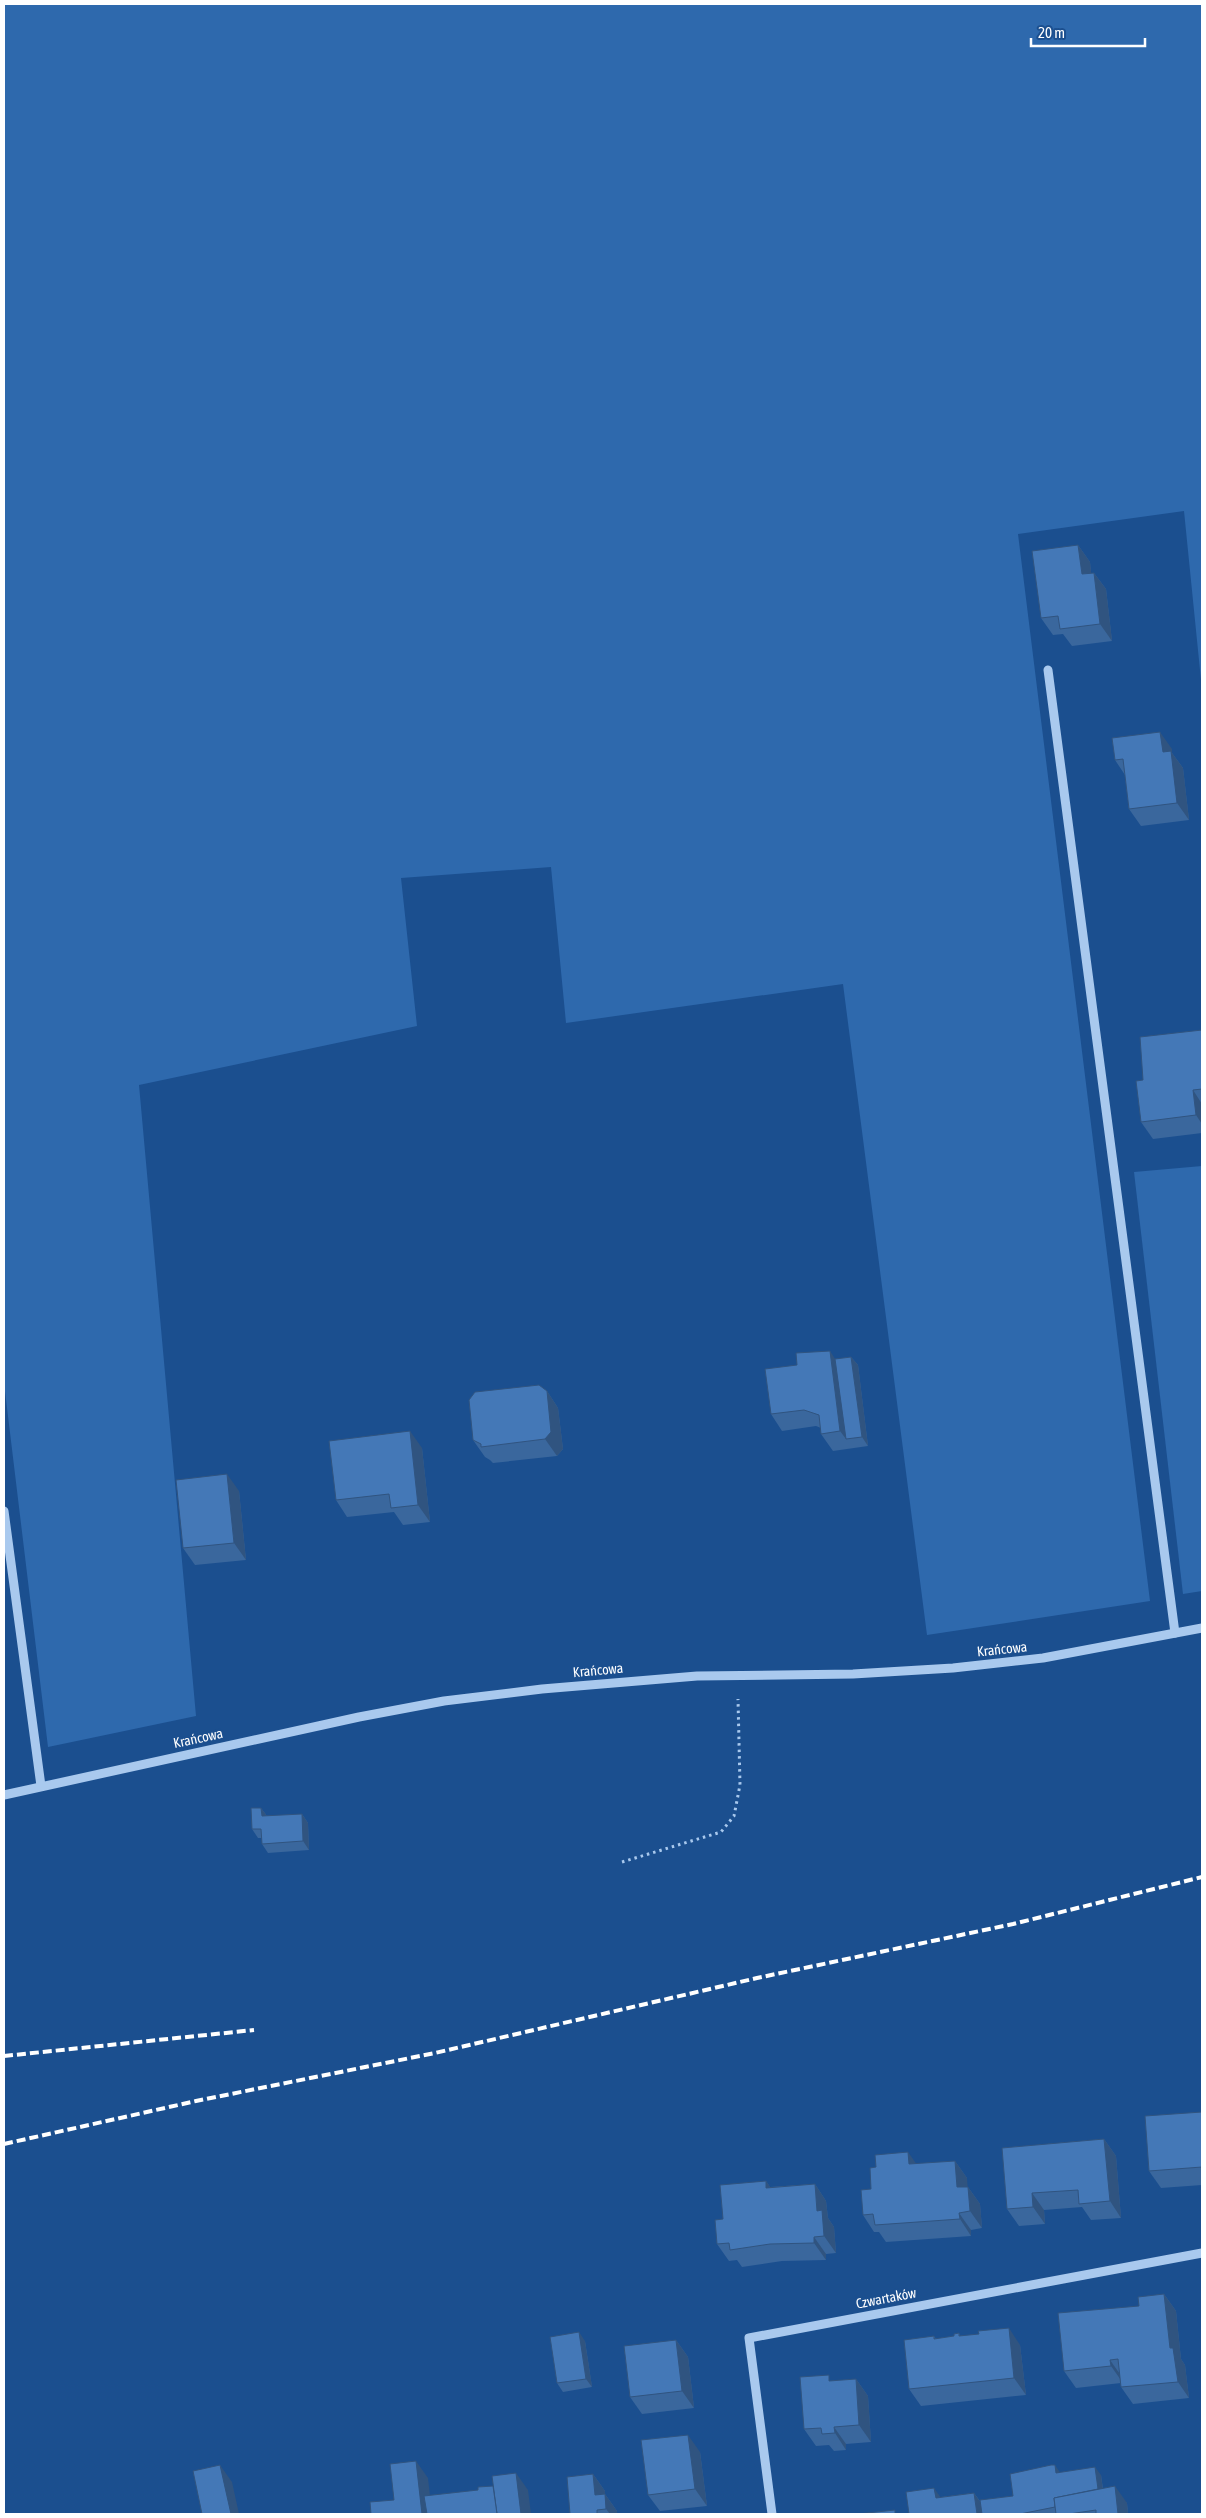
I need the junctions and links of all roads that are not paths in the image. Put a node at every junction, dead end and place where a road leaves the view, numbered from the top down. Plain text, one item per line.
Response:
1 (1048, 670) dead end
2 (4, 1511) edge
3 (1202, 1628) edge
4 (1175, 1634) junction
5 (41, 1786) junction
6 (4, 1795) edge
7 (1202, 2253) edge
8 (772, 2514) edge

1 - 4 street
2 - 5 street
3 - 4 street, Krańcowa
4 - 5 street, Krańcowa
5 - 6 street, Krańcowa
7 - 8 street, Czwartaków

